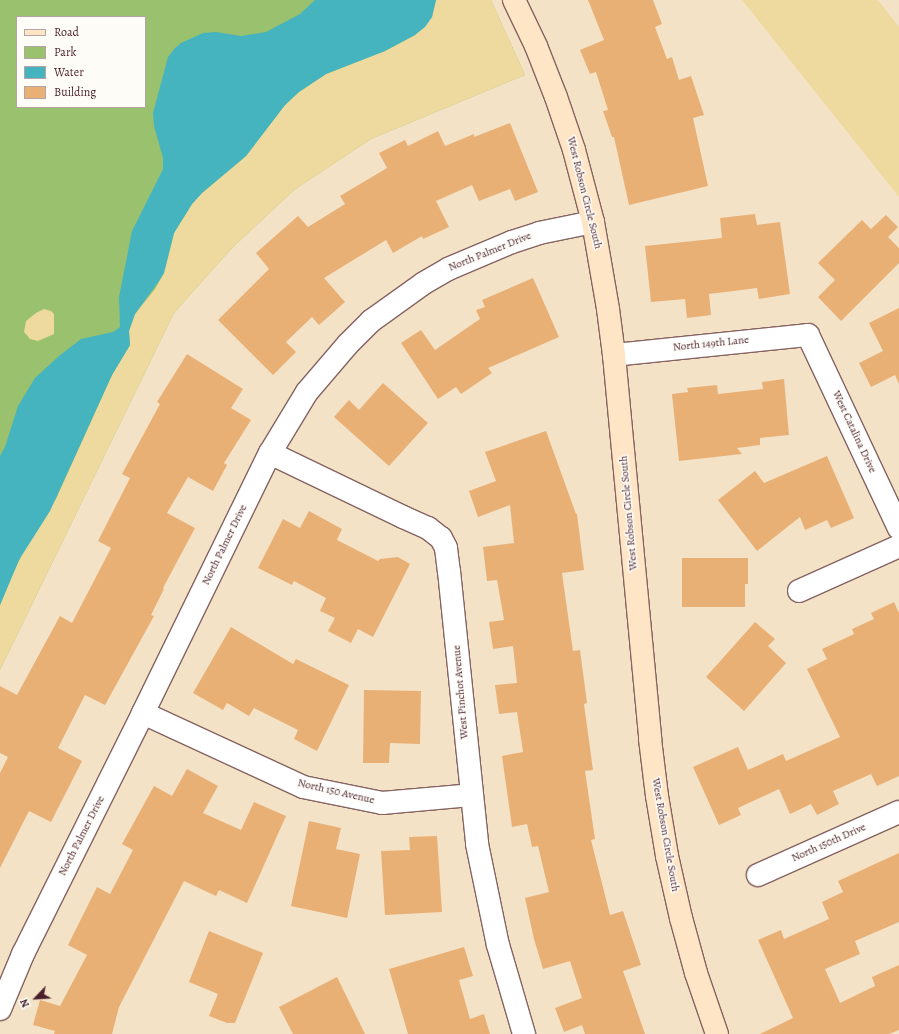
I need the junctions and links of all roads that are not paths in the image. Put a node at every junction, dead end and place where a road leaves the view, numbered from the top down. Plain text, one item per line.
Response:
1 (514, 0) edge
2 (593, 222) junction
3 (808, 335) joint
4 (614, 355) junction
5 (270, 453) junction
6 (899, 528) edge
7 (899, 546) edge
8 (799, 591) dead end
9 (144, 713) junction
10 (471, 795) junction
11 (899, 812) edge
12 (758, 875) dead end
13 (0, 1009) edge
14 (524, 1034) edge
15 (717, 1034) edge

1 - 2 street, West Robson Circle South
2 - 4 street, West Robson Circle South
2 - 5 street, North Palmer Drive
3 - 4 street, North 149th Lane
3 - 6 street, West Catalina Drive
4 - 15 street, West Robson Circle South
5 - 9 street, North Palmer Drive
5 - 10 street, West Pinchot Avenue
7 - 8 street
9 - 10 street, North 150 Avenue
9 - 13 street, North Palmer Drive
10 - 14 street, West Pinchot Avenue
11 - 12 street, North 150th Drive

